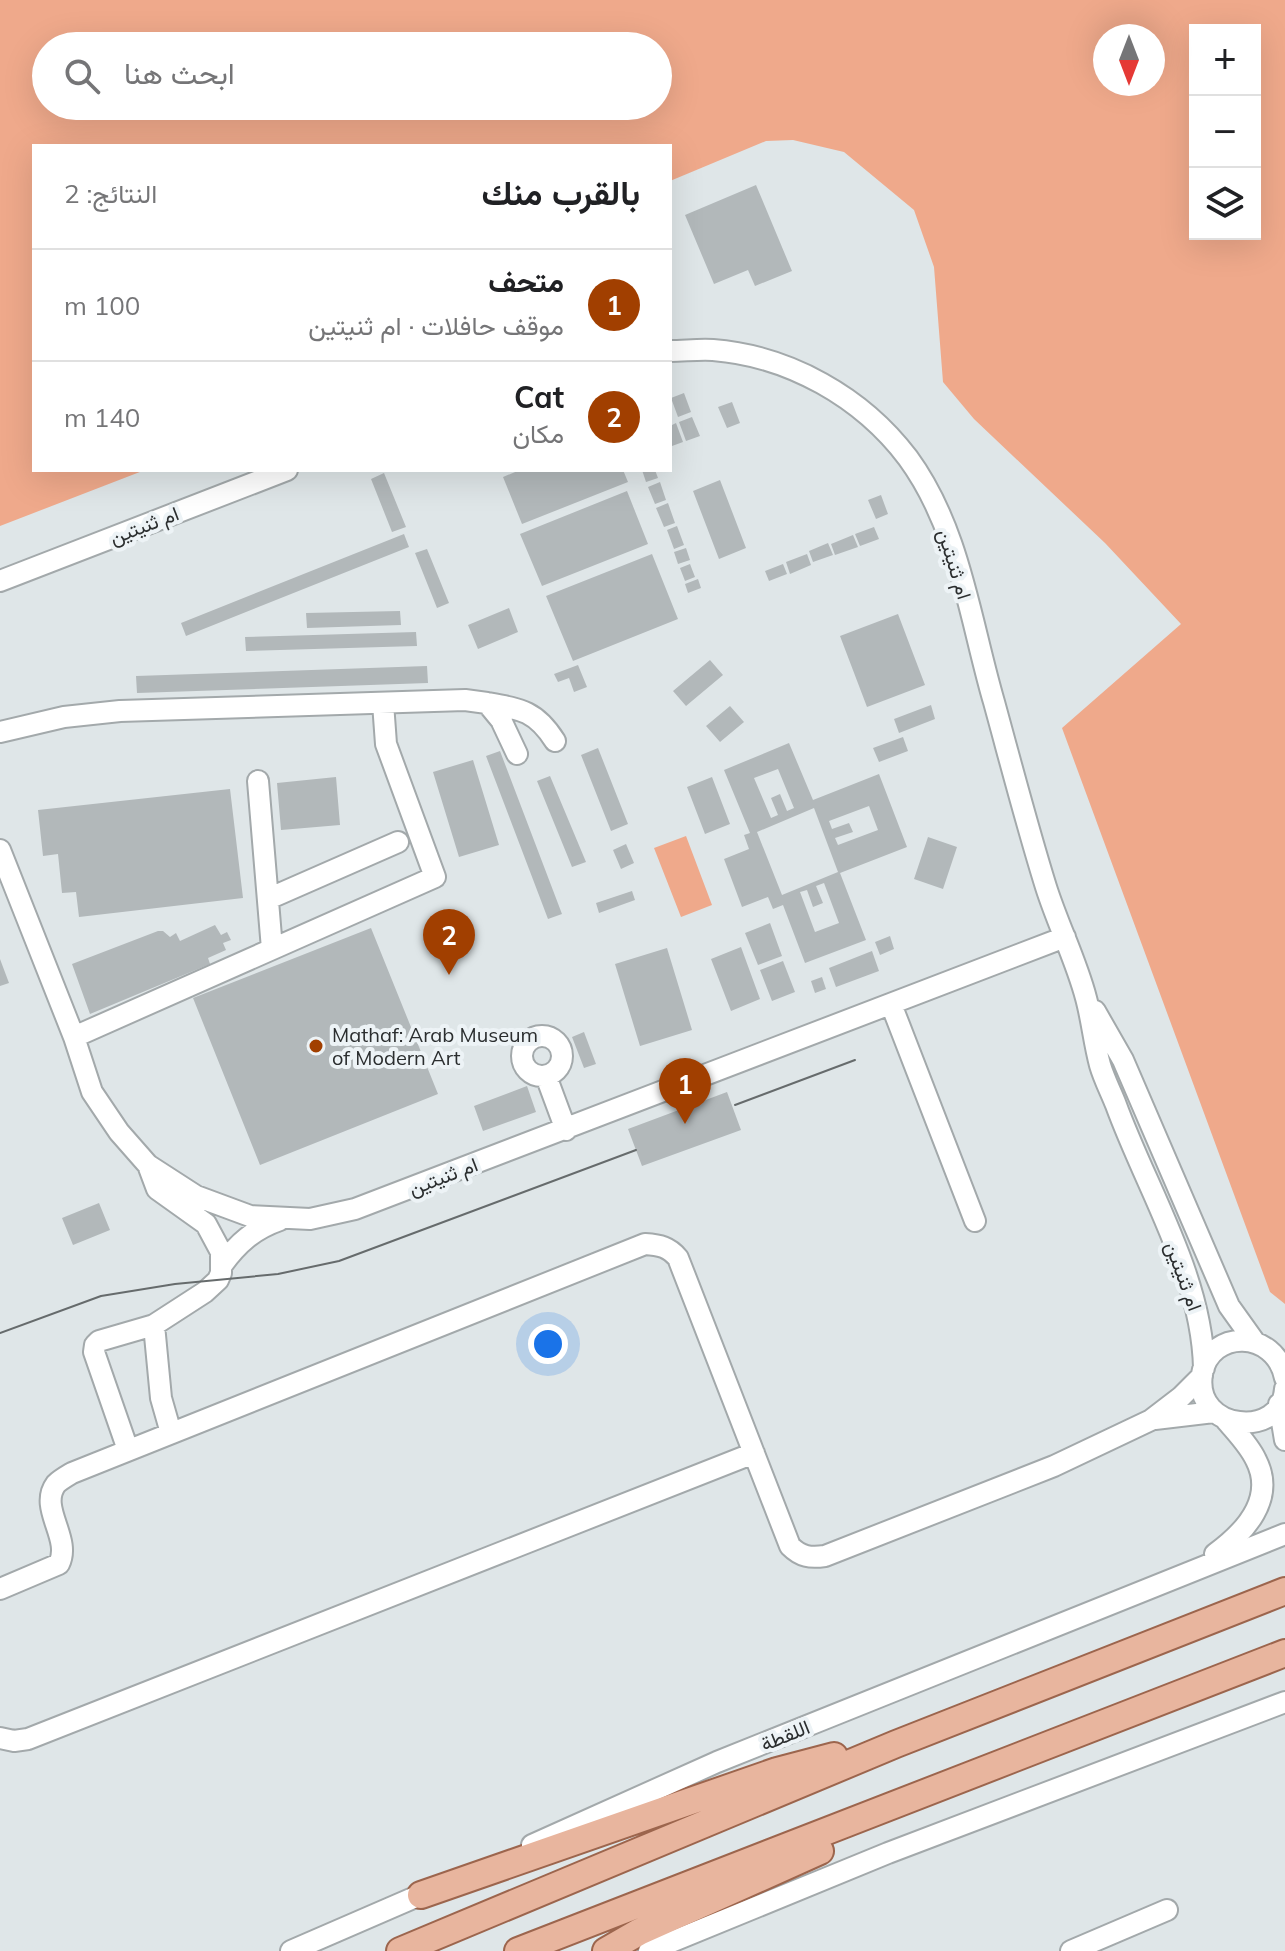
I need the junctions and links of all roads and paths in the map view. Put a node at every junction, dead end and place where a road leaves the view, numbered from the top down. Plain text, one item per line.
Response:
1 (672, 351) edge
2 (282, 472) edge
3 (0, 581) edge
4 (383, 703) junction
5 (487, 703) junction
6 (0, 732) edge
7 (555, 741) dead end
8 (517, 754) dead end
9 (258, 781) dead end
10 (398, 842) dead end
11 (0, 850) edge
12 (268, 899) junction
13 (1065, 937) junction
14 (272, 949) junction
15 (1086, 998) junction
16 (891, 1004) junction
17 (74, 1037) junction
18 (546, 1076) dead end
19 (1138, 1096) junction
20 (1116, 1103) junction
21 (1152, 1127) junction
22 (566, 1130) junction
23 (1126, 1132) junction
24 (148, 1165) junction
25 (1172, 1176) junction
26 (1150, 1188) junction
27 (287, 1218) junction
28 (975, 1221) dead end
29 (222, 1265) junction
30 (154, 1325) junction
31 (1268, 1345) edge
32 (1203, 1372) junction
33 (1285, 1378) edge
34 (1283, 1395) edge
35 (1220, 1416) junction
36 (1151, 1420) junction
37 (171, 1433) junction
38 (1285, 1440) edge
39 (128, 1450) junction
40 (754, 1453) junction
41 (1285, 1534) edge
42 (1193, 1569) junction
43 (0, 1589) edge
44 (1285, 1591) edge
45 (1285, 1653) edge
46 (1285, 1702) edge
47 (0, 1738) edge
48 (896, 1744) junction
49 (867, 1815) junction
50 (421, 1895) junction
51 (1167, 1910) dead end
52 (291, 1951) edge
53 (400, 1951) edge
54 (518, 1951) edge
55 (606, 1951) edge
56 (649, 1951) edge
57 (1071, 1951) edge

1 - 13 street, ام ثنيتين
2 - 3 street, ام ثنيتين
4 - 5 street
4 - 6 street
4 - 14 street
5 - 7 street
5 - 8 street
9 - 12 street
10 - 12 street
11 - 17 street, ام ثنيتين
12 - 14 street
13 - 15 street, ام ثنيتين
13 - 16 street, ام ثنيتين
14 - 17 street
15 - 19 street, ام ثنيتين
15 - 20 street, ام ثنيتين
16 - 22 street, ام ثنيتين
16 - 28 street
17 - 24 street, ام ثنيتين
18 - 22 street
19 - 20 street
19 - 21 street, ام ثنيتين
20 - 23 street, ام ثنيتين
21 - 23 street
21 - 25 street, ام ثنيتين
22 - 27 street, ام ثنيتين
23 - 26 street, ام ثنيتين
24 - 27 street, ام ثنيتين
24 - 29 street
25 - 26 street
25 - 31 street, ام ثنيتين
26 - 32 street, ام ثنيتين
27 - 29 street
29 - 30 street
30 - 37 street
30 - 39 street
31 - 32 street
31 - 33 street, ام ثنيتين
32 - 35 street, ام ثنيتين
32 - 36 street
34 - 35 street
34 - 38 street
35 - 36 street
35 - 42 street
36 - 40 street
37 - 39 street
37 - 40 street
39 - 43 street
40 - 47 street
41 - 42 street, اللقطة
42 - 50 street, اللقطة
44 - 48 main road
45 - 49 main road
46 - 56 street
48 - 50 main road
48 - 53 main road
49 - 54 main road
49 - 55 main road
50 - 52 street, اللقطة
51 - 57 street

